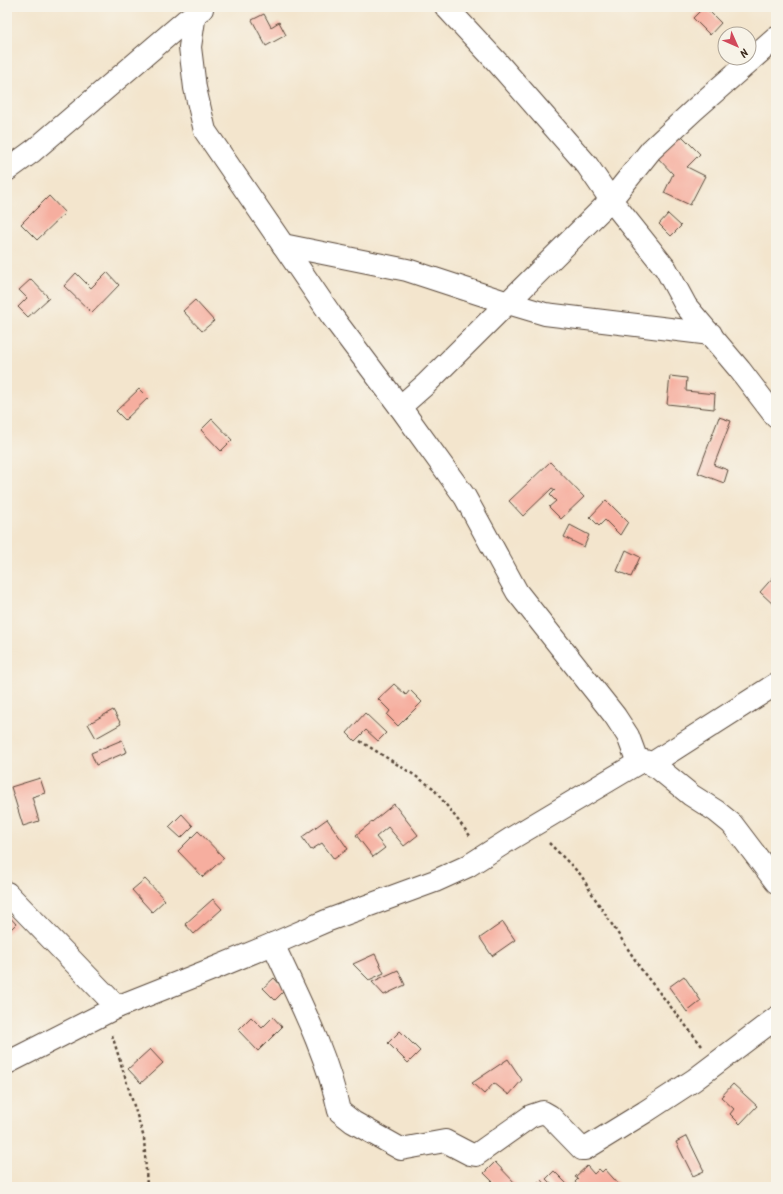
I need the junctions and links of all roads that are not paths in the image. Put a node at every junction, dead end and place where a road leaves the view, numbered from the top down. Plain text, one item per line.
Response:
1 (446, 7) edge
2 (190, 12) edge
3 (776, 38) edge
4 (7, 170) edge
5 (611, 200) junction
6 (283, 245) junction
7 (508, 303) junction
8 (711, 334) junction
9 (400, 407) junction
10 (776, 417) edge
11 (776, 684) edge
12 (644, 764) junction
13 (776, 882) edge
14 (7, 893) edge
15 (273, 944) junction
16 (111, 1010) junction
17 (776, 1018) edge
18 (7, 1062) edge

1 - 5 street
2 - 4 street
2 - 6 street
3 - 5 street
5 - 7 street
5 - 8 street
6 - 7 street
6 - 9 street
7 - 8 street
7 - 9 street
8 - 10 street
9 - 12 street
11 - 12 street
12 - 13 street
12 - 15 street
14 - 16 street
15 - 16 street
15 - 17 street
16 - 18 street

